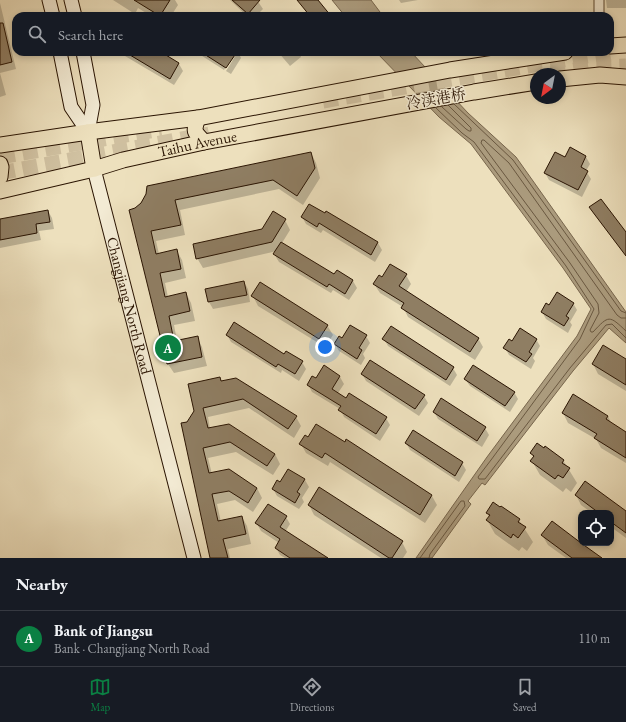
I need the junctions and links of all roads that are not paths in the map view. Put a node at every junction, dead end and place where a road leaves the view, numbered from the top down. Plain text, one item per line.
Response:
1 (49, 0) edge
2 (71, 0) edge
3 (599, 0) edge
4 (52, 12) edge
5 (74, 12) edge
6 (599, 12) edge
7 (626, 45) edge
8 (614, 46) edge
9 (61, 56) edge
10 (84, 56) edge
11 (539, 56) edge
12 (626, 77) edge
13 (566, 78) edge
14 (530, 83) edge
15 (378, 84) joint
16 (398, 106) joint
17 (198, 118) junction
18 (88, 132) junction
19 (204, 142) junction
20 (0, 145) edge
21 (0, 164) edge
22 (94, 169) junction
23 (0, 177) edge
24 (0, 191) edge
25 (194, 558) edge

1 - 4 main road
2 - 5 main road
3 - 6 street
7 - 8 main road
9 - 18 main road
10 - 18 main road, Changjiang North Road
11 - 15 main road, 冷渎港桥
12 - 13 main road
14 - 16 main road, 冷渎港桥
15 - 17 main road, Taihu Avenue
16 - 19 main road, Taihu Avenue
17 - 18 main road, Taihu Avenue
17 - 19 main road
18 - 20 main road, Taihu Avenue
18 - 22 main road, Changjiang North Road
19 - 22 main road, Taihu Avenue
21 - 23 main road
22 - 24 main road, Taihu Avenue
22 - 25 main road, Changjiang North Road

